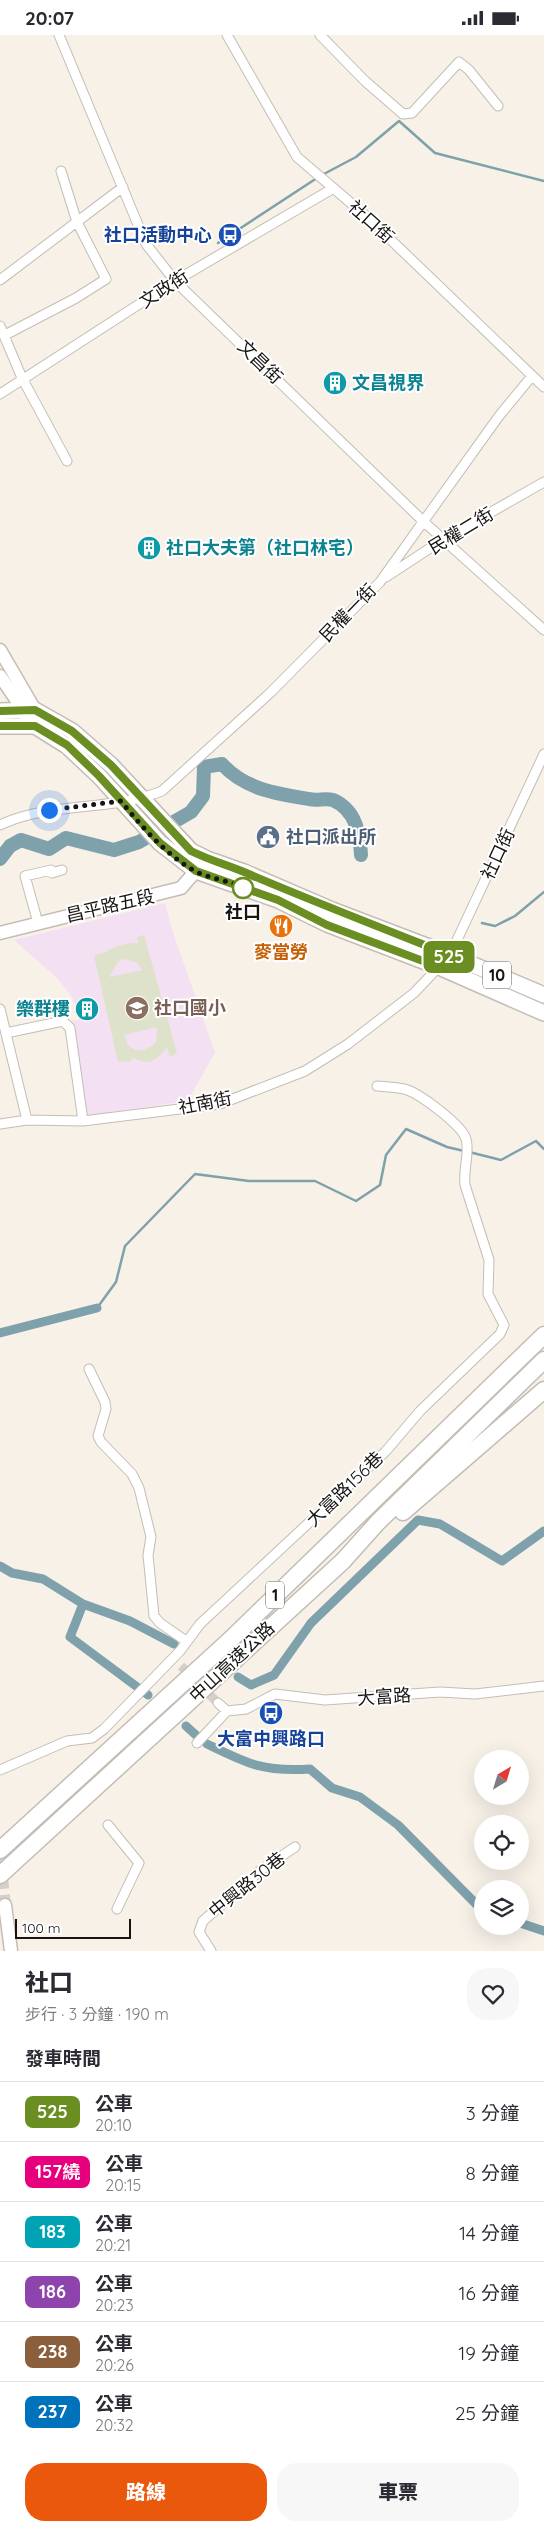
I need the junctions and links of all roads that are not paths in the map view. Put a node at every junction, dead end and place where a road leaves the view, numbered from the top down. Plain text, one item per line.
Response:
1 (59, 35) edge
2 (228, 35) edge
3 (320, 35) edge
4 (498, 106) dead end
5 (62, 171) dead end
6 (123, 187) junction
7 (332, 189) junction
8 (77, 222) junction
9 (0, 280) edge
10 (175, 281) junction
11 (0, 326) edge
12 (5, 335) junction
13 (532, 376) junction
14 (22, 378) junction
15 (544, 387) edge
16 (0, 394) edge
17 (67, 461) dead end
18 (544, 482) edge
19 (424, 523) junction
20 (444, 539) junction
21 (380, 581) junction
22 (544, 630) edge
23 (0, 650) edge
24 (0, 676) edge
25 (0, 711) edge
26 (35, 716) junction
27 (0, 726) edge
28 (544, 754) edge
29 (141, 799) junction
30 (121, 801) junction
31 (0, 825) edge
32 (207, 859) junction
33 (62, 869) dead end
34 (196, 871) junction
35 (38, 923) junction
36 (0, 933) edge
37 (450, 955) junction
38 (439, 967) junction
39 (544, 995) edge
40 (0, 1009) edge
41 (544, 1013) edge
42 (6, 1033) junction
43 (377, 1086) dead end
44 (27, 1120) junction
45 (82, 1121) junction
46 (0, 1124) edge
47 (544, 1335) edge
48 (544, 1360) edge
49 (89, 1369) dead end
50 (544, 1390) edge
51 (343, 1561) junction
52 (186, 1641) junction
53 (173, 1657) junction
54 (181, 1666) tunnel mouth
55 (544, 1686) edge
56 (218, 1703) tunnel mouth
57 (227, 1711) junction
58 (197, 1743) dead end
59 (0, 1770) edge
60 (108, 1825) dead end
61 (294, 1847) dead end
62 (0, 1850) edge
63 (0, 1875) edge
64 (4, 1905) dead end
65 (117, 1909) dead end
66 (11, 1951) edge
67 (211, 1951) edge

1 - 6 street, 文昌街
2 - 7 street, 社口街
3 - 4 street
5 - 8 street
6 - 8 street
6 - 10 street, 文昌街
7 - 10 street, 文政街
7 - 13 street, 社口街
8 - 9 street
8 - 12 street
10 - 14 street, 文政街
10 - 19 street, 文昌街
11 - 12 street
12 - 14 street
13 - 15 street, 社口街
13 - 19 street, 民權一街
14 - 16 street, 文政街
14 - 17 street
18 - 20 street, 民權二街
19 - 20 street, 文昌街
19 - 21 street, 民權一街
20 - 21 street, 民權二街
20 - 22 street, 文昌街
21 - 29 street, 民權一街
23 - 26 street
24 - 26 street
25 - 26 main road
26 - 27 main road
26 - 29 main road, 10
26 - 30 main road, 10
28 - 37 street, 社口街
29 - 30 street, 民權一街
29 - 32 main road, 10
30 - 31 street, 民權一街
30 - 34 main road, 10
32 - 34 street, 昌平路五段
32 - 37 main road, 10
33 - 35 street
34 - 35 street, 昌平路五段
34 - 38 main road, 10
35 - 36 street, 昌平路五段
37 - 38 street, 社南街
37 - 39 main road, 10
38 - 41 main road, 10
38 - 45 street, 社南街
40 - 42 street
42 - 44 street
42 - 45 street
43 - 52 street, 大富路156巷
44 - 45 street, 社南街
44 - 46 street, 社南街
47 - 62 highway, 中山高速公路 / 1
48 - 51 highway, 中山高速公路 / 1
49 - 52 street
50 - 51 highway
51 - 63 highway, 中山高速公路 / 1
52 - 53 street
53 - 54 street
53 - 59 street
55 - 57 street, 大富路
56 - 57 street
57 - 58 street
60 - 65 street
61 - 67 street, 中興路30巷
64 - 66 street

